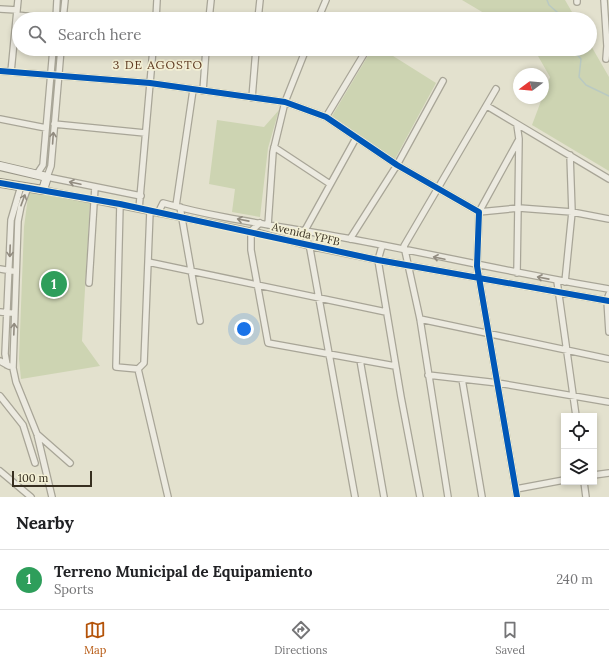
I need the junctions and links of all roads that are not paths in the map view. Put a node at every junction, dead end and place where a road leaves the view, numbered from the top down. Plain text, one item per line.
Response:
1 (18, 0) edge
2 (57, 0) edge
3 (65, 0) edge
4 (157, 0) edge
5 (211, 0) edge
6 (260, 0) edge
7 (326, 0) edge
8 (604, 0) edge
9 (0, 9) edge
10 (17, 12) joint
11 (56, 12) edge
12 (64, 12) edge
13 (156, 12) edge
14 (210, 12) edge
15 (259, 12) edge
16 (321, 12) edge
17 (13, 56) edge
18 (52, 56) edge
19 (60, 56) edge
20 (153, 56) edge
21 (206, 56) edge
22 (255, 56) edge
23 (303, 56) edge
24 (363, 56) edge
25 (606, 59) dead end
26 (0, 71) edge
27 (11, 72) junction
28 (51, 76) junction
29 (58, 77) junction
30 (443, 81) dead end
31 (150, 83) junction
32 (496, 89) dead end
33 (193, 90) junction
34 (203, 91) junction
35 (252, 98) junction
36 (285, 102) junction
37 (487, 106) junction
38 (326, 117) junction
39 (0, 119) edge
40 (54, 124) junction
41 (517, 125) junction
42 (46, 128) junction
43 (145, 133) junction
44 (356, 138) junction
45 (519, 139) junction
46 (274, 147) junction
47 (570, 156) junction
48 (397, 165) junction
49 (0, 166) edge
50 (37, 174) junction
51 (47, 177) junction
52 (609, 179) edge
53 (0, 183) edge
54 (330, 184) junction
55 (24, 186) junction
56 (95, 187) junction
57 (437, 187) junction
58 (43, 190) junction
59 (141, 196) junction
60 (93, 199) junction
61 (120, 204) junction
62 (178, 207) junction
63 (519, 208) junction
64 (139, 209) junction
65 (150, 211) junction
66 (479, 212) junction
67 (572, 212) junction
68 (158, 213) junction
69 (183, 218) junction
70 (609, 219) edge
71 (260, 223) junction
72 (268, 225) junction
73 (251, 231) junction
74 (304, 232) junction
75 (350, 239) junction
76 (309, 246) junction
77 (382, 246) junction
78 (405, 250) junction
79 (378, 260) junction
80 (148, 262) junction
81 (408, 264) junction
82 (477, 266) junction
83 (0, 269) edge
84 (9, 270) junction
85 (16, 271) junction
86 (192, 271) junction
87 (517, 273) junction
88 (479, 277) junction
89 (557, 281) junction
90 (565, 282) junction
91 (89, 283) dead end
92 (257, 284) junction
93 (609, 289) edge
94 (559, 291) junction
95 (609, 294) edge
96 (319, 298) junction
97 (608, 300) edge
98 (0, 312) edge
99 (7, 312) junction
100 (386, 312) junction
101 (15, 314) junction
102 (420, 319) junction
103 (200, 321) dead end
104 (609, 332) edge
105 (489, 334) junction
106 (568, 350) junction
107 (330, 354) junction
108 (609, 359) edge
109 (360, 360) junction
110 (0, 361) edge
111 (10, 366) junction
112 (396, 366) junction
113 (138, 370) junction
114 (428, 375) junction
115 (462, 379) junction
116 (498, 384) junction
117 (0, 396) edge
118 (574, 396) junction
119 (609, 402) edge
120 (576, 413) edge
121 (37, 434) junction
122 (35, 463) dead end
123 (70, 463) dead end
124 (0, 471) edge
125 (609, 473) edge
126 (597, 475) edge
127 (561, 481) edge
128 (584, 485) edge
129 (516, 489) junction
130 (31, 497) edge
131 (52, 497) edge
132 (168, 497) edge
133 (355, 497) edge
134 (384, 497) edge
135 (420, 497) edge
136 (448, 497) edge
137 (482, 497) edge
138 (517, 497) edge
139 (586, 497) edge

1 - 10 street
2 - 11 street
3 - 12 street
4 - 13 street
5 - 14 street
6 - 15 street
7 - 16 street
8 - 25 street
9 - 10 street
17 - 27 street
18 - 28 street
19 - 29 street
20 - 31 street
21 - 34 street
22 - 35 street
23 - 36 street
24 - 38 street
26 - 27 street
27 - 28 street
28 - 29 street
28 - 42 street
29 - 31 street
29 - 40 street
30 - 48 street
31 - 33 street
31 - 43 street
32 - 37 street
33 - 34 street
33 - 62 street
34 - 35 street
35 - 36 street
36 - 38 street
36 - 46 street
37 - 41 street
37 - 57 street
38 - 44 street
39 - 42 street
40 - 43 street
51 -> 40 street
41 - 45 street
41 - 47 street
42 - 50 street
43 - 59 street
44 - 48 street
44 - 54 street
45 - 63 street
45 - 66 street
46 - 54 street
46 - 72 street
47 - 52 street
47 - 67 street
48 - 57 street
48 - 75 street
49 - 50 street
50 - 51 street
50 - 55 street
56 -> 51 street
51 - 58 street
53 - 55 street, Avenida YPFB
54 - 74 street
55 - 58 street, Avenida YPFB
55 -> 84 street
85 -> 55 street
56 - 59 street
56 - 60 street
57 - 66 street
57 - 78 street
58 - 60 street, Avenida YPFB
59 - 64 street
60 - 61 street, Avenida YPFB
60 - 91 street
61 - 64 street, Avenida YPFB
61 - 113 street
62 - 68 street, Avenida YPFB
62 - 69 street
71 -> 62 street, Avenida YPFB
63 - 66 street
63 - 67 street
63 - 87 street
64 - 65 street, Avenida YPFB
65 - 68 street, Avenida YPFB
65 - 80 street
66 - 82 street
67 - 70 street
67 - 90 street
68 - 69 street, Avenida YPFB
69 - 73 street, Avenida YPFB
69 - 86 street
71 - 72 street, Avenida YPFB
71 - 73 street
72 - 74 street, Avenida YPFB
73 - 76 street, Avenida YPFB
73 - 92 street
74 - 75 street, Avenida YPFB
74 - 76 street
75 - 77 street, Avenida YPFB
76 - 79 street, Avenida YPFB
76 - 96 street
77 - 78 street, Avenida YPFB
77 - 79 street
78 - 81 street
82 -> 78 street, Avenida YPFB
79 - 81 street, Avenida YPFB
79 - 100 street
80 - 86 street
80 - 113 street
81 - 88 street, Avenida YPFB
81 - 102 street
82 - 87 street, Avenida YPFB
82 - 88 street
83 - 84 street
84 - 85 street
84 - 99 street
85 - 101 street
86 - 92 street
86 - 103 street
89 -> 87 street, Avenida YPFB
88 - 94 street, Avenida YPFB
88 - 105 street
89 - 90 street, Avenida YPFB
89 - 94 street
90 - 93 street, Avenida YPFB
92 - 96 street
92 - 107 street
94 - 97 street, Avenida YPFB
94 - 106 street
95 - 97 street
96 - 100 street
96 - 107 street
97 - 104 street
98 - 99 street
99 - 101 street
99 - 111 street
100 - 112 street
111 -> 101 street
102 - 105 street
102 - 114 street
105 - 106 street
105 - 116 street
106 - 108 street
106 - 118 street
107 - 109 street
107 - 133 street
109 - 112 street
109 - 134 street
110 - 111 street
111 - 121 street
112 - 135 street
113 - 132 street
114 - 115 street
114 - 136 street
115 - 116 street
115 - 137 street
116 - 118 street
116 - 129 street
117 - 122 street
118 - 119 street
118 - 120 street
121 - 123 street
121 - 131 street
124 - 130 street
125 - 126 street
127 - 129 street
128 - 139 street
129 - 138 street

